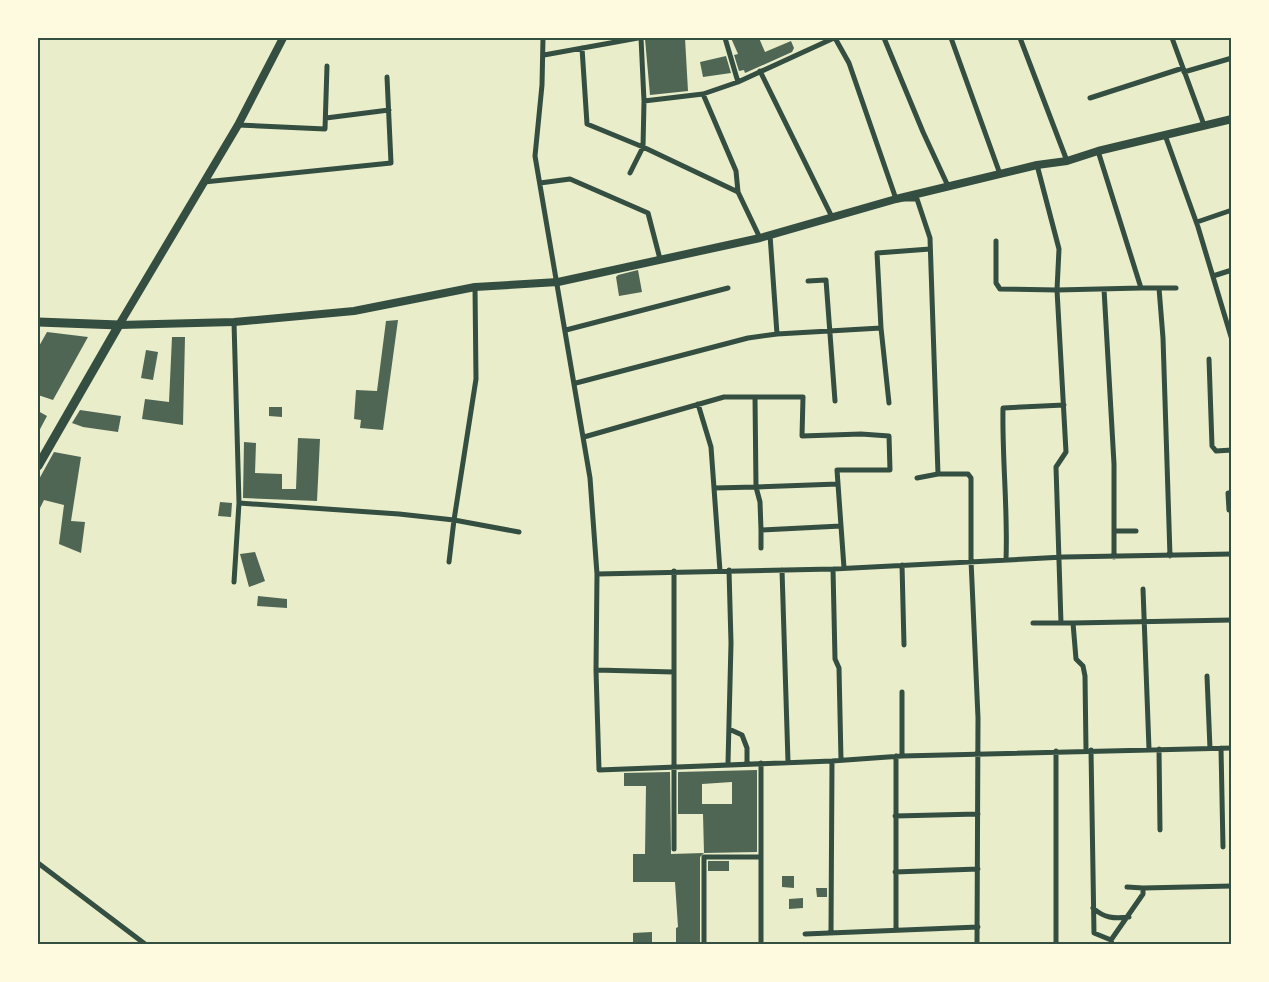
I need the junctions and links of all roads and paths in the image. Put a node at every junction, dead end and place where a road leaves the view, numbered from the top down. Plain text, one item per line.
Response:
1 (284, 38) edge
2 (543, 38) edge
3 (639, 38) edge
4 (725, 38) edge
5 (834, 38) edge
6 (884, 38) edge
7 (951, 38) edge
8 (1020, 38) edge
9 (1172, 38) edge
10 (582, 48) junction
11 (544, 55) junction
12 (1232, 58) edge
13 (327, 66) dead end
14 (1184, 70) junction
15 (760, 71) junction
16 (387, 77) dead end
17 (738, 82) junction
18 (703, 94) junction
19 (1090, 98) dead end
20 (644, 101) junction
21 (390, 110) junction
22 (326, 118) junction
23 (1232, 119) edge
24 (238, 125) junction
25 (1204, 125) junction
26 (1165, 135) junction
27 (643, 148) junction
28 (1098, 151) junction
29 (1067, 161) junction
30 (1037, 165) junction
31 (630, 173) dead end
32 (1000, 174) junction
33 (204, 182) junction
34 (540, 184) junction
35 (948, 186) junction
36 (738, 192) junction
37 (896, 199) junction
38 (1232, 210) edge
39 (832, 217) junction
40 (1197, 222) junction
41 (770, 235) junction
42 (760, 238) junction
43 (996, 241) dead end
44 (930, 249) junction
45 (660, 259) junction
46 (1232, 270) edge
47 (1213, 276) junction
48 (808, 281) dead end
49 (558, 282) junction
50 (475, 287) junction
51 (728, 288) dead end
52 (1141, 288) junction
53 (1159, 288) junction
54 (1176, 288) dead end
55 (1104, 289) junction
56 (1057, 290) junction
57 (38, 322) edge
58 (234, 322) junction
59 (120, 325) junction
60 (881, 328) junction
61 (1230, 329) edge
62 (566, 330) junction
63 (828, 331) junction
64 (777, 334) junction
65 (1232, 340) edge
66 (1209, 359) dead end
67 (576, 383) junction
68 (755, 397) junction
69 (835, 400) dead end
70 (889, 403) dead end
71 (698, 404) junction
72 (1064, 405) junction
73 (584, 437) junction
74 (1232, 450) edge
75 (38, 466) edge
76 (938, 474) junction
77 (917, 478) dead end
78 (838, 484) junction
79 (756, 487) junction
80 (714, 488) junction
81 (1232, 493) edge
82 (238, 503) junction
83 (1229, 510) dead end
84 (454, 520) junction
85 (841, 526) junction
86 (761, 530) junction
87 (1114, 531) junction
88 (1136, 531) dead end
89 (519, 532) dead end
90 (761, 548) dead end
91 (1232, 554) edge
92 (1170, 556) junction
93 (1060, 557) junction
94 (1114, 557) junction
95 (971, 560) junction
96 (1006, 560) junction
97 (449, 562) dead end
98 (902, 565) junction
99 (844, 568) junction
100 (833, 569) junction
101 (720, 570) junction
102 (729, 570) junction
103 (782, 570) junction
104 (674, 571) junction
105 (597, 574) junction
106 (234, 582) dead end
107 (1143, 589) dead end
108 (1232, 620) edge
109 (1144, 622) junction
110 (1033, 623) dead end
111 (1061, 623) junction
112 (1073, 623) junction
113 (904, 645) dead end
114 (596, 670) junction
115 (674, 672) junction
116 (1207, 676) dead end
117 (902, 692) dead end
118 (729, 729) junction
119 (1210, 748) junction
120 (1221, 748) junction
121 (1232, 748) edge
122 (1159, 749) junction
123 (1089, 750) junction
124 (1149, 750) junction
125 (1056, 751) junction
126 (978, 753) junction
127 (896, 756) junction
128 (902, 756) junction
129 (841, 760) junction
130 (832, 761) junction
131 (788, 762) junction
132 (728, 763) junction
133 (747, 763) junction
134 (761, 763) junction
135 (675, 766) junction
136 (978, 814) junction
137 (895, 816) junction
138 (1160, 830) dead end
139 (1223, 847) dead end
140 (674, 849) dead end
141 (761, 857) junction
142 (38, 863) edge
143 (978, 869) junction
144 (895, 872) junction
145 (1232, 886) edge
146 (1127, 887) dead end
147 (1143, 888) junction
148 (1093, 908) junction
149 (1128, 918) junction
150 (978, 927) junction
151 (896, 930) junction
152 (831, 933) junction
153 (805, 934) dead end
154 (1112, 942) edge
155 (145, 944) edge
156 (704, 944) edge
157 (761, 944) edge
158 (977, 944) edge
159 (1056, 944) edge

1 - 24 street
2 - 11 street
3 - 10 street
3 - 20 street
4 - 17 street
5 - 15 street
5 - 37 street
6 - 35 street
7 - 32 street
8 - 29 street
9 - 14 street
10 - 11 street
10 - 27 street
11 - 34 street
12 - 14 street
13 - 22 street
14 - 19 street
14 - 25 street
15 - 17 street
15 - 39 street
16 - 21 street
17 - 18 street
18 - 20 street
18 - 36 street
20 - 27 street
21 - 22 street
21 - 33 street
22 - 24 street
23 - 25 street
24 - 33 street
25 - 26 street
26 - 28 street
26 - 40 street
27 - 31 street
27 - 36 street
28 - 29 street
28 - 52 street
29 - 30 street
30 - 32 street
30 - 56 street
32 - 35 street
33 - 59 street
34 - 45 street
34 - 49 street
35 - 37 street
36 - 42 street
37 - 39 street
37 - 44 street
38 - 40 street
39 - 41 street
40 - 47 street
41 - 42 street
41 - 64 street
42 - 45 street
43 - 56 street
44 - 60 street
44 - 76 street
45 - 49 street
46 - 47 street
47 - 61 street
48 - 63 street
49 - 50 street
49 - 62 street
50 - 58 street
50 - 84 street
51 - 62 street
52 - 53 street
52 - 55 street
53 - 54 street
53 - 92 street
55 - 56 street
55 - 87 street
56 - 72 street
57 - 59 main road
58 - 59 street
58 - 82 street
59 - 75 main road
60 - 63 street
60 - 70 street
61 - 65 street
62 - 67 street
63 - 64 street
63 - 69 street
64 - 67 street
66 - 74 street
67 - 73 street
68 - 71 street
68 - 78 street
68 - 79 street
71 - 73 street
71 - 80 street
72 - 93 street
72 - 96 street
73 - 105 street
76 - 77 street
76 - 95 street
78 - 79 street
78 - 85 street
79 - 80 street
79 - 86 street
80 - 101 street
81 - 83 street
82 - 84 street
82 - 106 street
84 - 89 street
84 - 97 street
85 - 86 street
85 - 99 street
86 - 90 street
87 - 88 street
87 - 94 street
91 - 92 street
92 - 94 street
93 - 94 street
93 - 96 street
93 - 111 street
95 - 96 street
95 - 98 street
95 - 126 street
98 - 99 street
98 - 113 street
99 - 100 street
100 - 103 street
100 - 129 street
101 - 102 street
101 - 104 street
102 - 103 street
102 - 118 street
103 - 131 street
104 - 105 street
104 - 115 street
105 - 114 street
107 - 109 street
108 - 109 street
109 - 112 street
109 - 124 street
110 - 111 street
111 - 112 street
112 - 123 street
114 - 115 street
114 - 135 street
115 - 135 street
116 - 119 street
117 - 128 street
118 - 132 street
118 - 133 street
119 - 120 street
119 - 122 street
120 - 121 street
120 - 139 street
122 - 124 street
122 - 138 street
123 - 124 street
123 - 125 street
123 - 148 street
125 - 126 street
125 - 159 street
126 - 128 street
126 - 136 street
127 - 128 street
127 - 129 street
127 - 137 street
129 - 130 street
130 - 131 street
130 - 152 street
131 - 134 street
132 - 133 street
132 - 135 street
133 - 134 street
134 - 141 street
135 - 140 street
136 - 137 street
136 - 143 street
137 - 144 street
141 - 156 street
141 - 157 street
142 - 155 street
143 - 144 street
143 - 150 street
144 - 151 street
145 - 147 street
146 - 147 street
147 - 149 street
148 - 149 street
148 - 154 street
149 - 154 street
150 - 151 street
150 - 158 street
151 - 152 street
152 - 153 street

